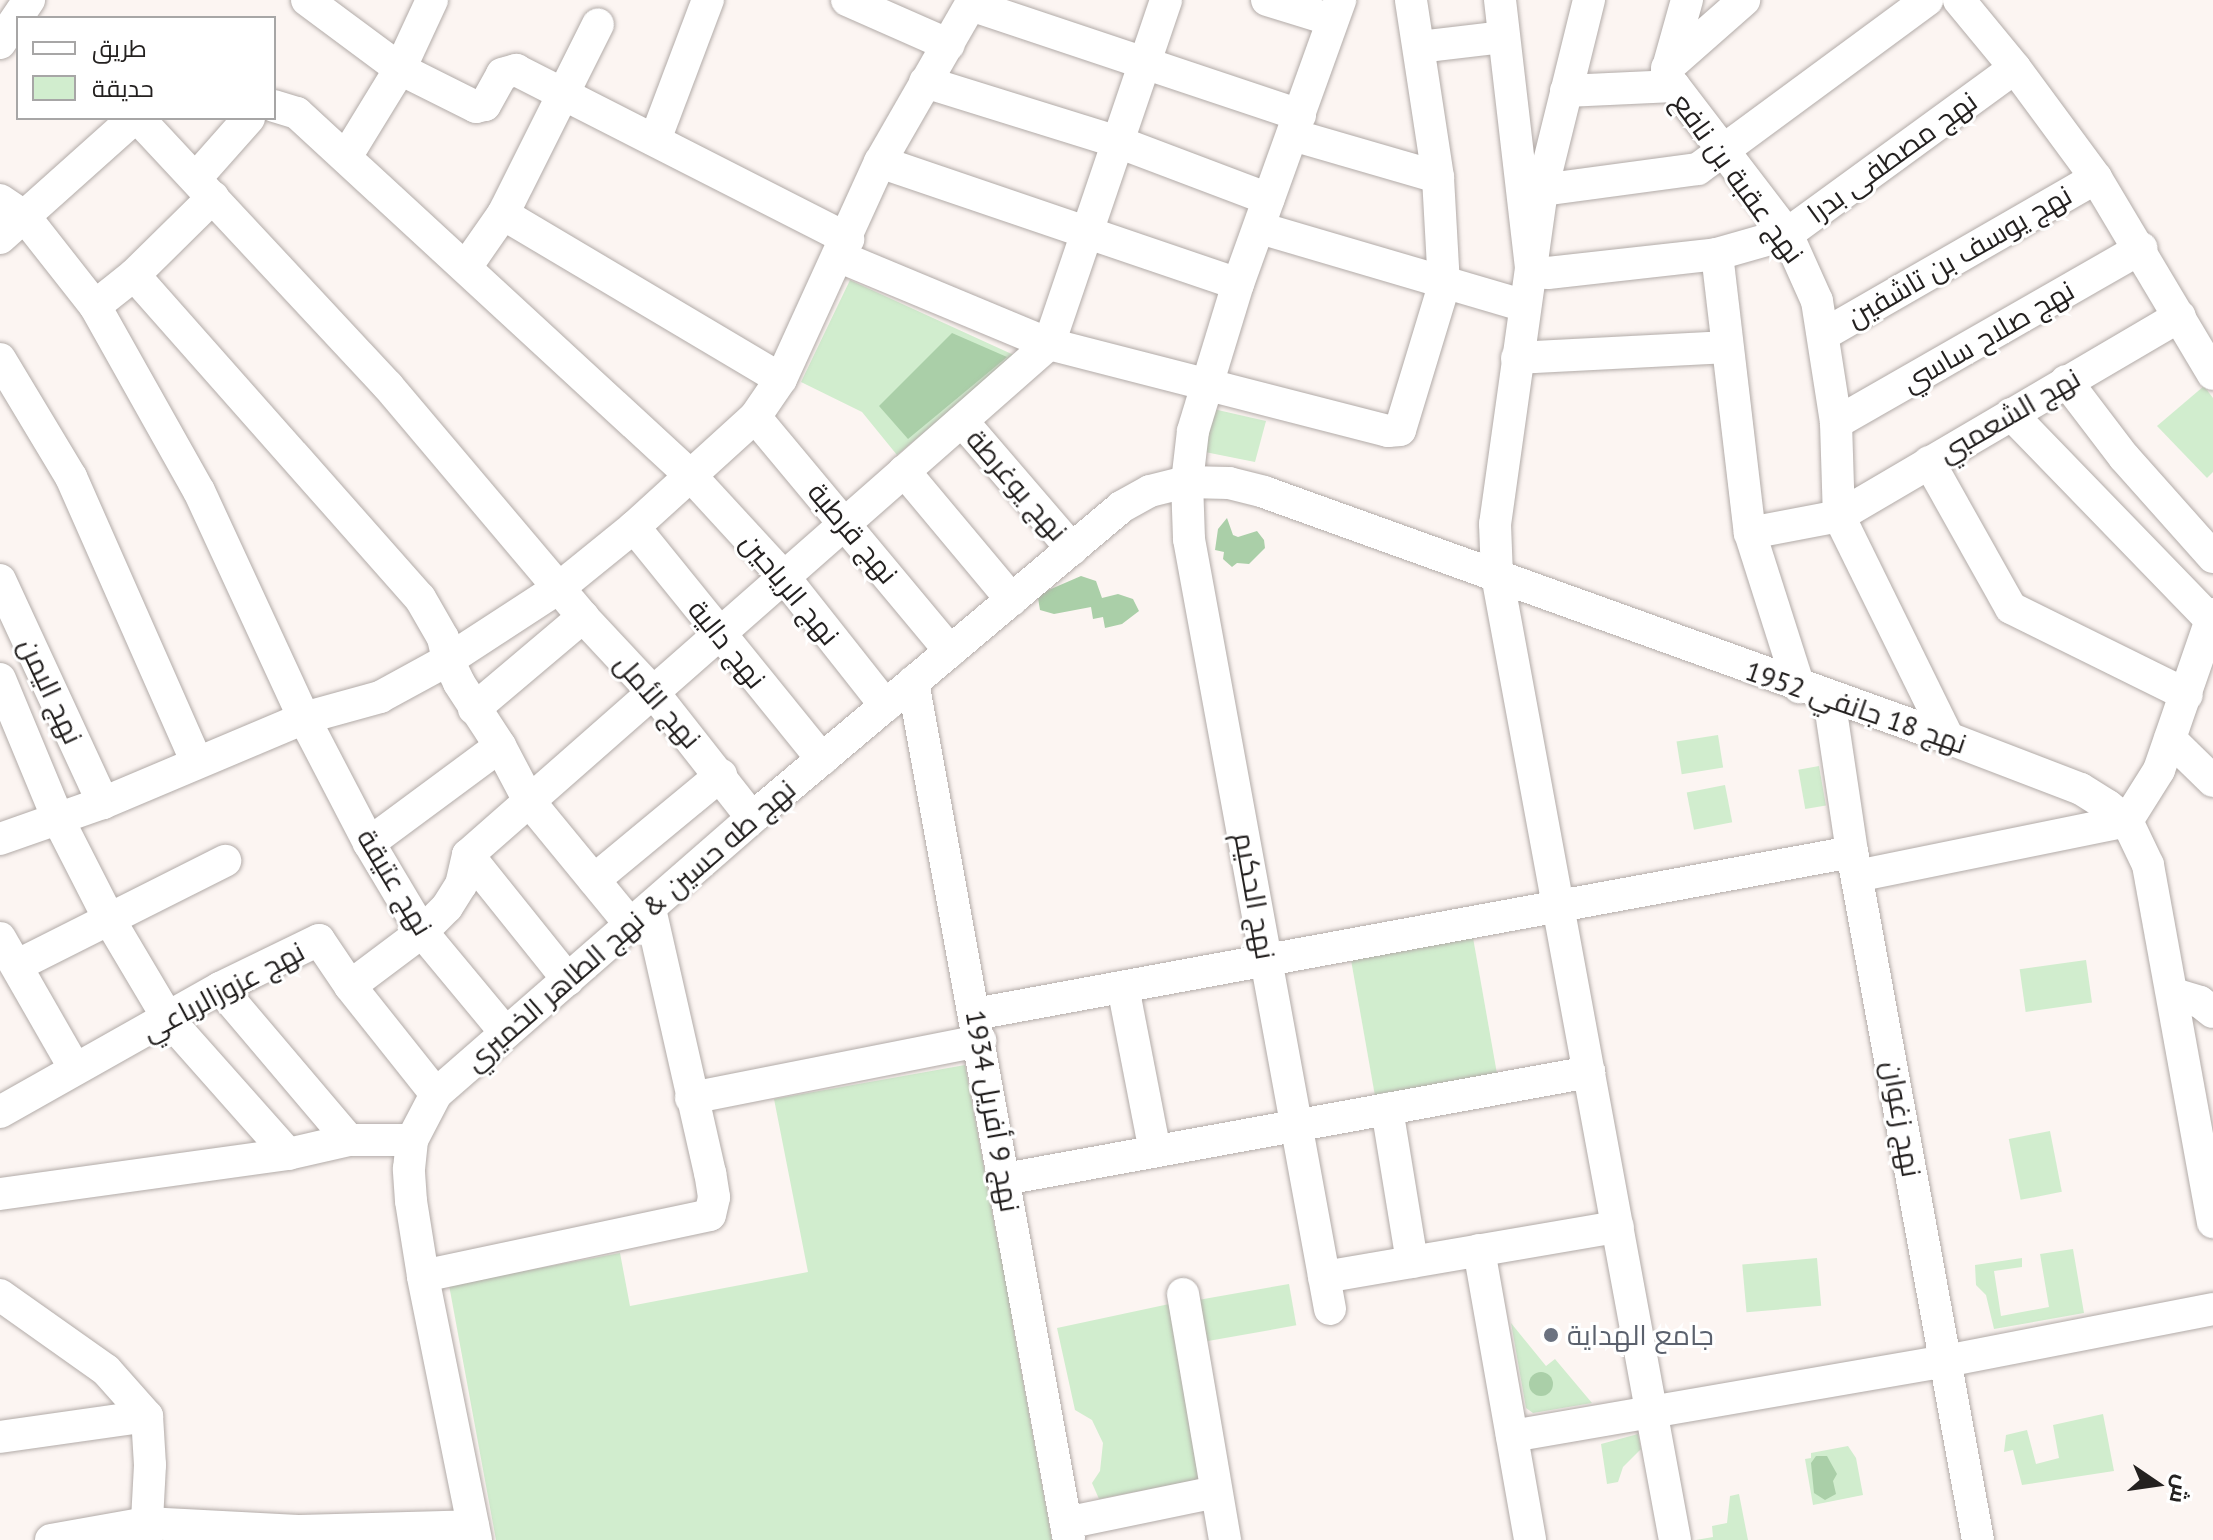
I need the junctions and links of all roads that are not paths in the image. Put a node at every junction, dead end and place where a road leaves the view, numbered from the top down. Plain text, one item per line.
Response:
1 (307, 0) edge
2 (432, 0) edge
3 (708, 0) edge
4 (847, 0) edge
5 (1166, 0) edge
6 (1267, 0) edge
7 (1411, 0) edge
8 (1500, 0) edge
9 (1589, 0) edge
10 (1687, 0) edge
11 (1744, 0) edge
12 (1927, 0) edge
13 (1959, 0) edge
14 (972, 2) edge
15 (1336, 10) edge
16 (598, 24) dead end
17 (1503, 37) junction
18 (949, 45) junction
19 (1419, 47) junction
20 (1146, 63) junction
21 (2015, 68) junction
22 (400, 69) junction
23 (1666, 77) junction
24 (925, 82) junction
25 (1566, 91) junction
26 (565, 94) junction
27 (276, 107) edge
28 (133, 120) edge
29 (138, 120) edge
30 (248, 120) edge
31 (1296, 125) junction
32 (655, 140) junction
33 (1118, 142) junction
34 (1722, 151) junction
35 (346, 157) junction
36 (880, 162) junction
37 (1438, 177) junction
38 (2096, 178) junction
39 (205, 187) junction
40 (1542, 190) junction
41 (13, 208) edge
42 (503, 214) junction
43 (1265, 214) junction
44 (1087, 233) junction
45 (1787, 234) junction
46 (0, 238) edge
47 (844, 248) junction
48 (2141, 248) junction
49 (1717, 254) junction
50 (466, 267) junction
51 (1531, 269) junction
52 (134, 275) junction
53 (1238, 284) junction
54 (1444, 285) junction
55 (95, 306) junction
56 (1525, 306) junction
57 (2180, 316) junction
58 (1823, 335) junction
59 (1049, 344) junction
60 (1727, 347) junction
61 (1517, 358) junction
62 (0, 359) edge
63 (2213, 374) edge
64 (781, 379) junction
65 (2066, 381) junction
66 (1207, 385) junction
67 (2011, 414) junction
68 (755, 417) junction
69 (962, 421) junction
70 (1836, 423) junction
71 (1929, 462) junction
72 (904, 471) junction
73 (691, 476) junction
74 (1187, 482) junction
75 (1839, 516) junction
76 (845, 523) junction
77 (634, 527) junction
78 (1750, 533) junction
79 (1072, 549) junction
80 (2213, 557) edge
81 (1497, 575) junction
82 (784, 577) junction
83 (0, 580) edge
84 (560, 587) junction
85 (1012, 600) junction
86 (2212, 616) edge
87 (583, 617) junction
88 (718, 634) junction
89 (950, 651) junction
90 (448, 660) junction
91 (0, 679) edge
92 (913, 682) junction
93 (653, 692) junction
94 (1814, 692) junction
95 (2187, 695) junction
96 (886, 706) junction
97 (474, 709) junction
98 (304, 718) junction
99 (1948, 738) junction
100 (2170, 739) junction
101 (500, 746) junction
102 (822, 759) junction
103 (196, 761) junction
104 (721, 775) junction
105 (2213, 781) edge
106 (529, 801) junction
107 (103, 803) junction
108 (752, 818) junction
109 (58, 819) junction
110 (2127, 821) junction
111 (0, 839) edge
112 (369, 843) junction
113 (468, 855) junction
114 (225, 861) dead end
115 (1855, 864) junction
116 (594, 880) junction
117 (1558, 906) junction
118 (640, 917) junction
119 (109, 919) junction
120 (422, 932) junction
121 (5, 947) edge
122 (1266, 960) junction
123 (568, 980) junction
124 (350, 986) junction
125 (1123, 987) junction
126 (220, 988) junction
127 (2174, 994) junction
128 (2213, 1012) edge
129 (169, 1020) junction
130 (977, 1027) junction
131 (506, 1033) junction
132 (75, 1069) junction
133 (1589, 1072) junction
134 (436, 1094) junction
135 (691, 1098) junction
136 (1387, 1109) junction
137 (0, 1112) edge
138 (1297, 1125) junction
139 (349, 1140) junction
140 (412, 1140) junction
141 (1155, 1151) junction
142 (288, 1154) junction
143 (1005, 1179) junction
144 (0, 1194) edge
145 (2213, 1222) edge
146 (1618, 1227) junction
147 (1479, 1250) junction
148 (1412, 1262) junction
149 (423, 1276) junction
150 (1324, 1277) junction
151 (1183, 1294) dead end
152 (0, 1295) edge
153 (1330, 1309) dead end
154 (2213, 1309) edge
155 (1946, 1361) junction
156 (1652, 1414) junction
157 (147, 1416) junction
158 (1512, 1436) junction
159 (0, 1437) edge
160 (1216, 1492) junction
161 (1068, 1531) edge
162 (146, 1532) edge
163 (475, 1533) edge
164 (299, 1536) edge
165 (51, 1540) edge
166 (1225, 1540) edge
167 (1530, 1540) edge
168 (1675, 1540) edge
169 (1978, 1540) edge

1 - 22 street
2 - 22 street
3 - 32 street
4 - 18 street
5 - 20 street
6 - 15 street
7 - 19 street
8 - 17 street
9 - 25 street
10 - 23 street
11 - 23 street
12 - 34 street
13 - 21 street
14 - 18 street
14 - 20 street
15 - 31 street, نهج الحكيم
16 - 26 street
17 - 19 street
17 - 51 street
18 - 24 street
19 - 37 street
20 - 31 street
20 - 33 street
21 - 38 street
21 - 45 street, نهج مصطفى بدرا
22 - 26 street
22 - 35 street
23 - 25 street, نهج عقبة بن نافع
23 - 34 street, نهج عقبة بن نافع
24 - 33 street
24 - 36 street
25 - 40 street
26 - 32 street
26 - 42 street
27 - 35 street, نهج الرياحين
28 - 41 street
29 - 39 street, نهج الأمل
30 - 39 street
31 - 37 street
31 - 43 street, نهج الحكيم
32 - 47 street
33 - 43 street
33 - 44 street
34 - 40 street
34 - 45 street, نهج عقبة بن نافع
35 - 50 street, نهج الرياحين
36 - 44 street
36 - 47 street
37 - 54 street
38 - 48 street
38 - 58 street, نهج يوسف بن تاشفين
39 - 52 street
39 - 84 street, نهج الأمل
40 - 51 street
41 - 46 street
41 - 55 street, نهج عتيقة
42 - 50 street
42 - 64 street
43 - 53 street, نهج الحكيم
43 - 54 street
44 - 53 street
44 - 59 street
45 - 49 street, نهج مصطفى بدرا
45 - 58 street, نهج عقبة بن نافع
47 - 59 street
47 - 64 street
48 - 57 street
48 - 70 street, نهج صلاح ساسي
49 - 51 street, نهج مصطفى بدرا
49 - 60 street
50 - 73 street, نهج الرياحين
51 - 56 street
52 - 55 street
52 - 90 street
53 - 66 street, نهج الحكيم
54 - 56 street
54 - 66 street
55 - 98 street, نهج عتيقة
56 - 61 street
57 - 63 street
57 - 65 street, نهج الشعمبي
58 - 70 street, نهج عقبة بن نافع
59 - 66 street
59 - 69 street
60 - 61 street
60 - 78 street
61 - 81 street
62 - 103 street
64 - 68 street
65 - 67 street, نهج الشعمبي
65 - 80 street
66 - 74 street, نهج الحكيم
67 - 71 street, نهج الشعمبي
67 - 86 street
68 - 73 street
68 - 76 street, نهج قرطبة
69 - 72 street
69 - 79 street, نهج يوغرطة
70 - 75 street, نهج عقبة بن نافع
71 - 75 street, نهج الشعمبي
71 - 95 street
72 - 76 street
72 - 85 street
73 - 77 street
73 - 82 street, نهج الرياحين
74 - 79 street, نهج طه حسين & نهج الطاهر الخميري
74 - 81 street, نهج 18 جانفي 1952
74 - 122 street, نهج الحكيم
75 - 78 street
75 - 99 street
76 - 82 street
76 - 89 street, نهج قرطبة
77 - 84 street
77 - 88 street, نهج دالية
78 - 94 street
79 - 85 street, نهج طه حسين & نهج الطاهر الخميري
81 - 94 street, نهج 18 جانفي 1952
81 - 117 street
82 - 88 street
82 - 96 street, نهج الرياحين
83 - 107 street, نهج اليمن
84 - 87 street, نهج الأمل
84 - 90 street
85 - 89 street, نهج طه حسين & نهج الطاهر الخميري
86 - 95 street
87 - 93 street, نهج الأمل
87 - 97 street
88 - 93 street
88 - 102 street, نهج دالية
89 - 92 street, نهج طه حسين & نهج الطاهر الخميري
90 - 97 street
90 - 98 street
91 - 109 street
92 - 96 street, نهج طه حسين & نهج الطاهر الخميري
92 - 130 street, نهج 9 أفريل 1934
93 - 104 street, نهج الأمل
93 - 106 street
94 - 99 street, نهج 18 جانفي 1952
94 - 115 street, نهج زغوان
95 - 100 street
96 - 102 street, نهج طه حسين & نهج الطاهر الخميري
97 - 101 street
98 - 103 street
98 - 112 street, نهج عتيقة
99 - 110 street, نهج 18 جانفي 1952
100 - 105 street
100 - 110 street
101 - 106 street
101 - 112 street
102 - 108 street, نهج طه حسين & نهج الطاهر الخميري
103 - 107 street
104 - 108 street, نهج الأمل
104 - 116 street
106 - 113 street
106 - 116 street
107 - 109 street
108 - 118 street, نهج طه حسين & نهج الطاهر الخميري
109 - 111 street
109 - 119 street
110 - 115 street
110 - 127 street, نهج 18 جانفي 1952
112 - 120 street, نهج عتيقة
113 - 120 street
113 - 123 street
114 - 119 street
115 - 117 street
115 - 155 street, نهج زغوان
116 - 118 street
117 - 122 street
117 - 133 street
118 - 123 street, نهج طه حسين & نهج الطاهر الخميري
118 - 135 street
119 - 121 street
119 - 129 street
120 - 124 street
120 - 131 street, نهج عتيقة
121 - 132 street
122 - 125 street
122 - 138 street, نهج الحكيم
123 - 131 street, نهج طه حسين & نهج الطاهر الخميري
124 - 126 street, نهج عزوزالرباعي
124 - 134 street, نهج عزوزالرباعي
125 - 130 street
125 - 141 street
126 - 129 street, نهج عزوزالرباعي
126 - 139 street
127 - 128 street
127 - 145 street, نهج 18 جانفي 1952
129 - 132 street, نهج عزوزالرباعي
129 - 142 street
130 - 135 street
130 - 143 street, نهج 9 أفريل 1934
131 - 134 street, نهج طه حسين & نهج الطاهر الخميري
132 - 137 street, نهج عزوزالرباعي
133 - 136 street
133 - 146 street
134 - 140 street, نهج طه حسين & نهج الطاهر الخميري
135 - 149 street
136 - 138 street
136 - 148 street
138 - 141 street
138 - 150 street, نهج الحكيم
139 - 140 street
139 - 142 street
140 - 149 street, نهج طه حسين & نهج الطاهر الخميري
141 - 143 street
142 - 144 street
143 - 161 street, نهج 9 أفريل 1934
146 - 147 street
146 - 156 street
147 - 148 street
147 - 158 street
148 - 150 street
149 - 163 street, نهج طه حسين & نهج الطاهر الخميري
150 - 153 street, نهج الحكيم
151 - 160 street
152 - 157 street
154 - 155 street
155 - 156 street
155 - 169 street, نهج زغوان
156 - 158 street
156 - 168 street
157 - 159 street
157 - 162 street
158 - 167 street
160 - 161 street
160 - 166 street
162 - 164 street
162 - 165 street
163 - 164 street

